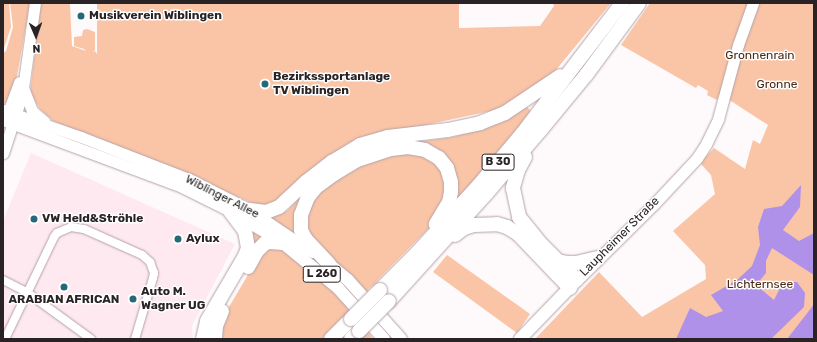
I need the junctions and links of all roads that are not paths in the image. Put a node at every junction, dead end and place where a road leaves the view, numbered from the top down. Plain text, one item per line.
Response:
1 (36, 3) edge
2 (622, 3) edge
3 (638, 3) edge
4 (753, 3) edge
5 (26, 63) junction
6 (573, 67) junction
7 (24, 88) junction
8 (8, 118) edge
9 (53, 127) junction
10 (539, 132) junction
11 (42, 134) junction
12 (4, 151) edge
13 (250, 210) junction
14 (230, 211) junction
15 (283, 243) junction
16 (436, 250) junction
17 (417, 253) junction
18 (598, 258) junction
19 (557, 261) junction
20 (329, 264) junction
21 (3, 280) edge
22 (573, 284) junction
23 (28, 293) junction
24 (355, 335) edge
25 (5, 339) edge
26 (91, 339) edge
27 (135, 339) edge
28 (203, 339) edge
29 (215, 339) edge
30 (331, 339) edge
31 (384, 339) edge
32 (401, 339) edge
33 (520, 339) edge

1 - 5 main road
2 - 6 highway, B 30
3 - 10 highway, B 30
4 - 18 main road, Laupheimer Straße
5 - 7 main road
5 - 8 main road
6 - 13 highway
6 - 17 highway, B 30
7 - 8 main road
7 - 9 main road
8 - 9 main road, Wiblinger Allee / L 260
8 - 11 main road, Wiblinger Allee / L 260
8 - 12 main road
9 - 13 main road, Wiblinger Allee / L 260
10 - 16 highway, B 30
10 - 19 highway
11 - 12 main road
11 - 14 main road, Wiblinger Allee / L 260
13 - 20 main road, Wiblinger Allee / L 260
14 - 15 main road, Wiblinger Allee / L 260
14 - 28 highway
15 - 29 highway
15 - 31 main road, Wiblinger Allee / L 260
16 - 22 highway
16 - 24 highway, B 30, bridge
17 - 20 highway
17 - 30 highway, B 30, bridge
18 - 19 highway
18 - 22 main road, Laupheimer Straße
19 - 22 highway
20 - 32 main road, Wiblinger Allee / L 260
21 - 23 street
22 - 33 main road, Laupheimer Straße
23 - 25 street
23 - 26 street
23 - 27 street

